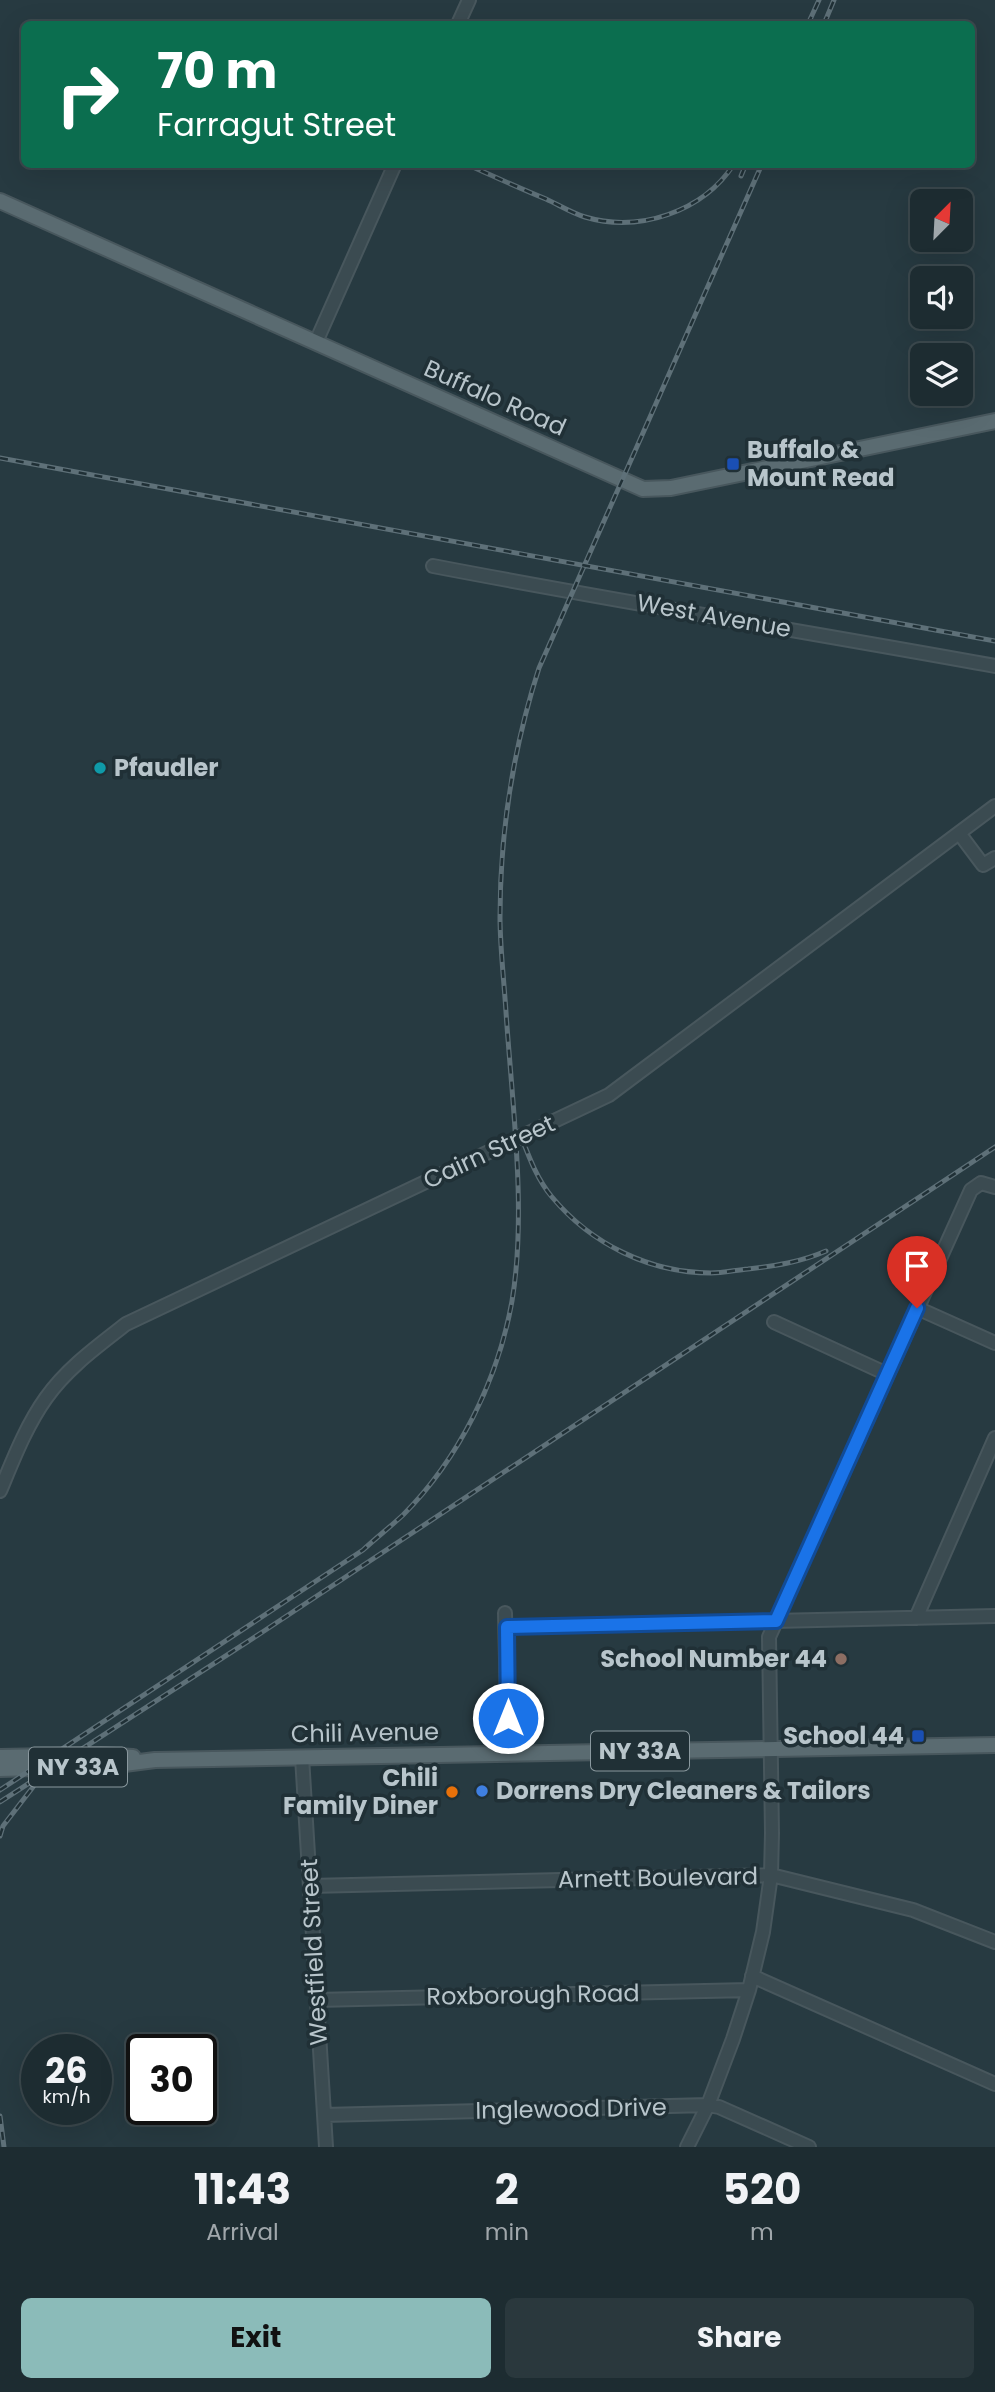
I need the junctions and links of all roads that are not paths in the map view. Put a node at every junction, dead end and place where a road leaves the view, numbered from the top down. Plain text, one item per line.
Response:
1 (468, 0) edge
2 (459, 21) edge
3 (393, 168) edge
4 (0, 201) edge
5 (316, 342) junction
6 (995, 421) edge
7 (433, 566) dead end
8 (995, 666) edge
9 (995, 806) edge
10 (959, 833) junction
11 (995, 858) edge
12 (995, 1187) edge
13 (917, 1308) junction
14 (775, 1322) dead end
15 (995, 1343) edge
16 (887, 1374) junction
17 (995, 1438) edge
18 (0, 1491) edge
19 (995, 1616) edge
20 (916, 1618) junction
21 (776, 1621) junction
22 (995, 1745) edge
23 (771, 1748) junction
24 (508, 1753) junction
25 (0, 1757) edge
26 (302, 1757) junction
27 (155, 1760) junction
28 (0, 1769) edge
29 (771, 1875) junction
30 (310, 1886) junction
31 (995, 1942) edge
32 (752, 1976) junction
33 (749, 1990) junction
34 (316, 2000) junction
35 (995, 2084) edge
36 (708, 2105) junction
37 (324, 2115) junction
38 (326, 2147) edge
39 (687, 2147) edge
40 (809, 2147) edge

1 - 2 street
3 - 5 street
4 - 5 main road, Buffalo Road
5 - 6 main road, Buffalo Road
7 - 8 street, West Avenue
9 - 10 street, Cairn Street
10 - 11 street
10 - 18 street, Cairn Street
12 - 13 street
13 - 15 street
13 - 16 street
14 - 16 street
16 - 21 street
17 - 20 street
19 - 20 street
20 - 21 street
21 - 23 street
21 - 24 street
22 - 23 main road, Chili Avenue / NY 33A
23 - 24 main road, Chili Avenue / NY 33A
23 - 29 street
24 - 26 main road, Chili Avenue / NY 33A
25 - 27 main road, Chili Avenue / NY 33A
26 - 27 main road, Chili Avenue / NY 33A
26 - 30 street, Westfield Street
27 - 28 main road, Chili Avenue / NY 33A
29 - 30 street, Arnett Boulevard
29 - 31 street, Arnett Boulevard
29 - 32 street
30 - 34 street, Westfield Street
32 - 33 street
32 - 35 street
33 - 34 street, Roxborough Road
33 - 36 street
34 - 37 street, Westfield Street
36 - 37 street, Inglewood Drive
36 - 39 street
36 - 40 street, Inglewood Drive
37 - 38 street, Westfield Street

